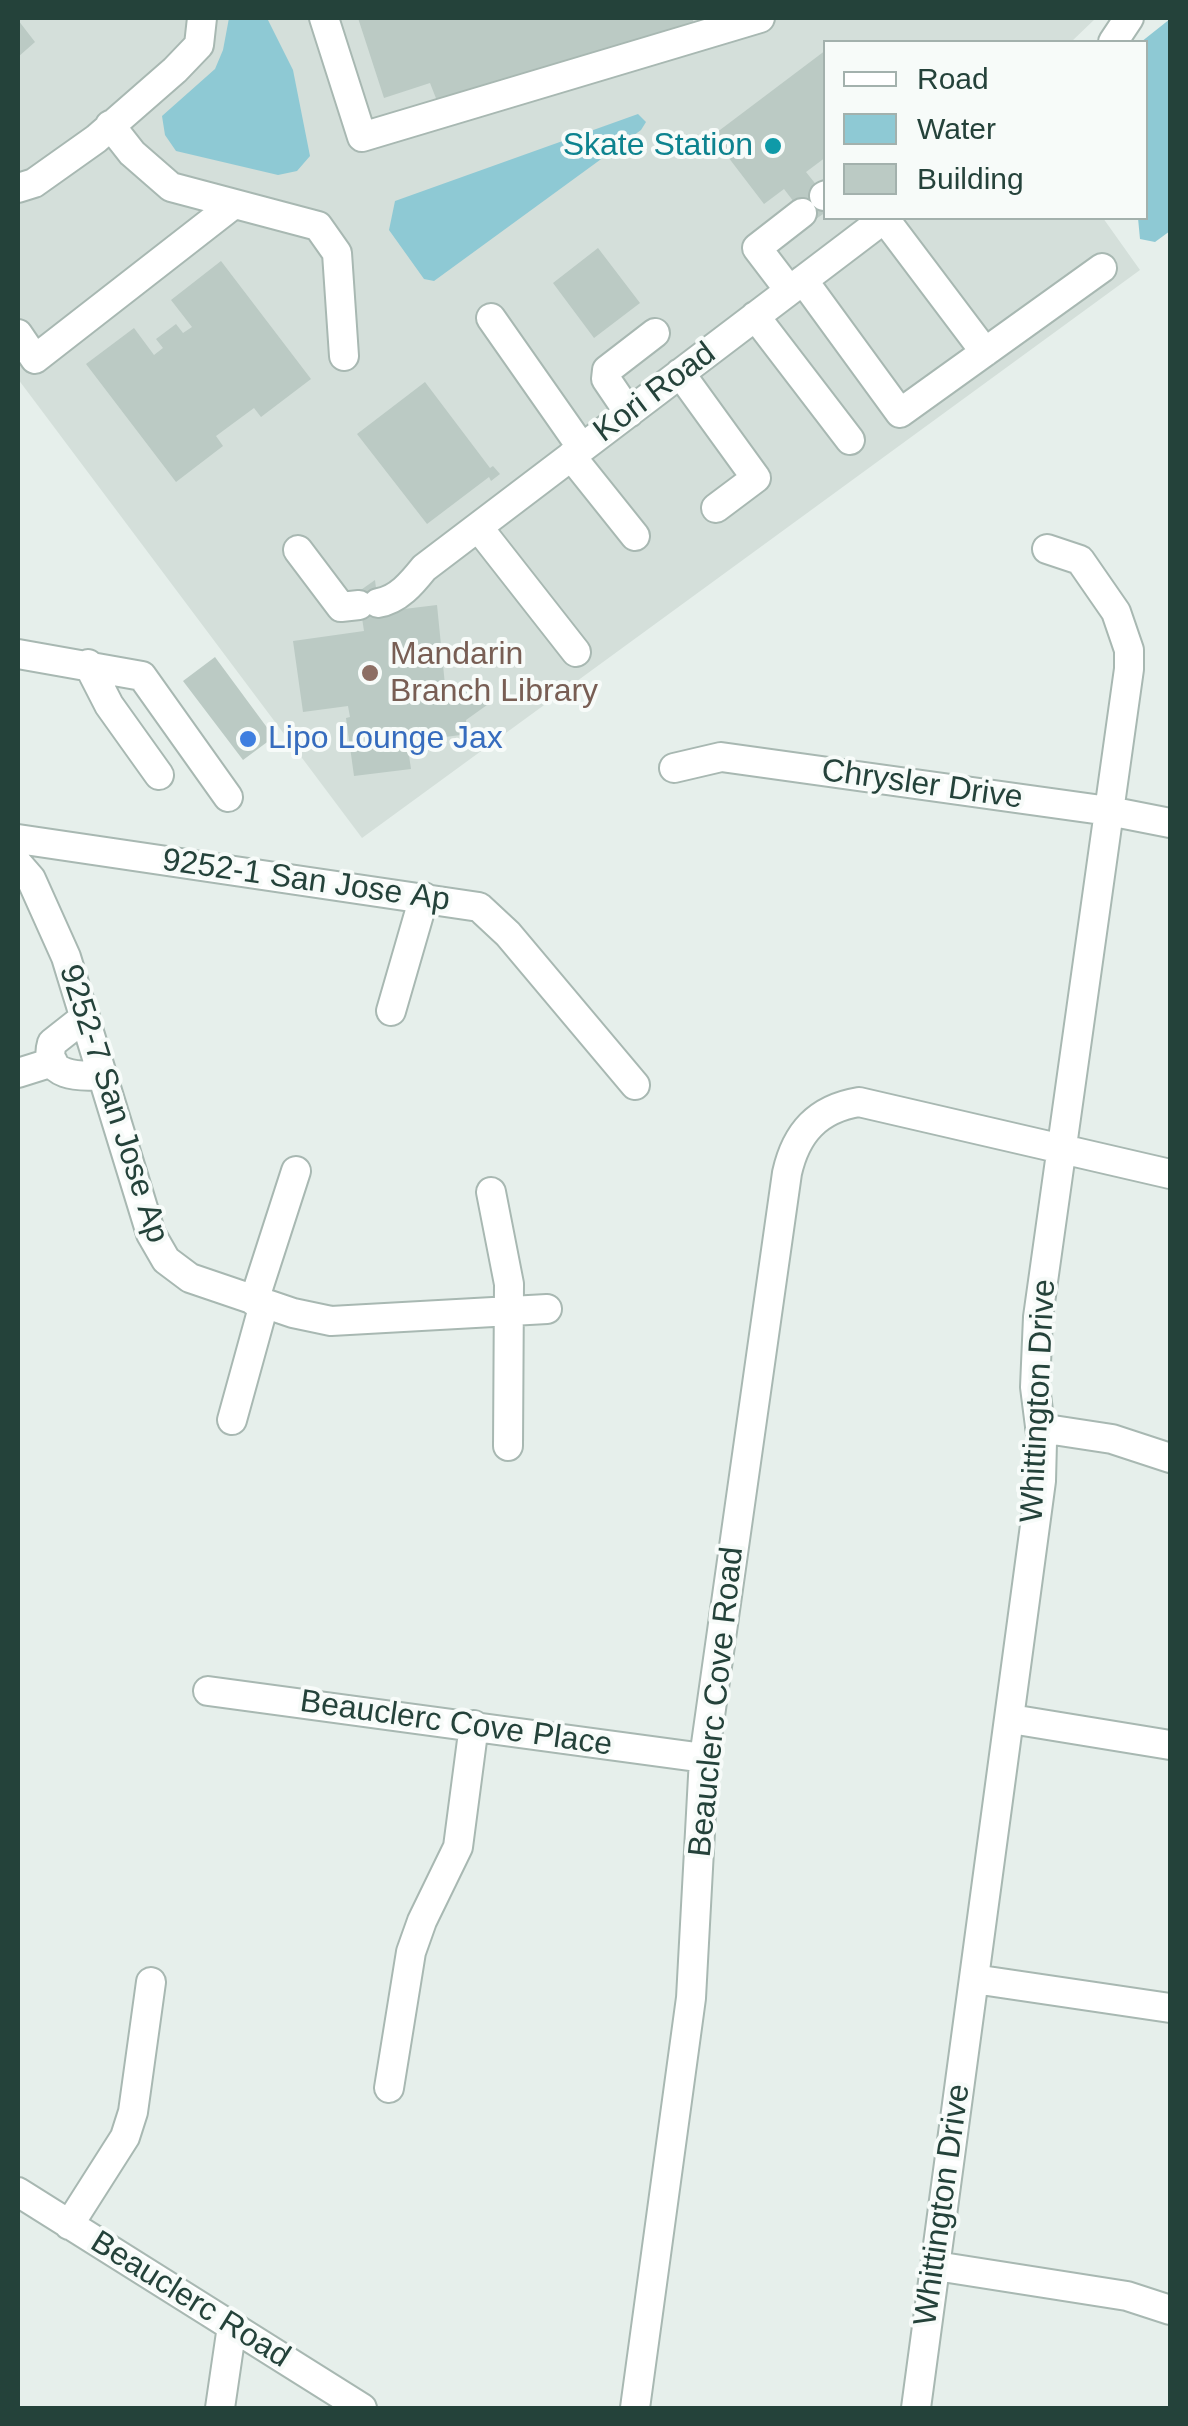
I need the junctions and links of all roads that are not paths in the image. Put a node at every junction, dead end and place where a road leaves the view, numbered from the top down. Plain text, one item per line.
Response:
1 (202, 18) edge
2 (324, 18) edge
3 (760, 18) edge
4 (1129, 18) edge
5 (1114, 40) edge
6 (110, 125) junction
7 (18, 188) edge
8 (817, 201) edge
9 (234, 204) junction
10 (881, 220) edge
11 (886, 220) edge
12 (1102, 268) dead end
13 (796, 285) junction
14 (755, 316) junction
15 (491, 318) dead end
16 (654, 333) dead end
17 (18, 334) edge
18 (985, 352) junction
19 (344, 356) dead end
20 (680, 373) junction
21 (628, 412) junction
22 (850, 440) dead end
23 (577, 452) junction
24 (716, 508) dead end
25 (478, 527) junction
26 (634, 536) dead end
27 (1047, 549) dead end
28 (298, 550) dead end
29 (576, 652) dead end
30 (18, 654) edge
31 (88, 664) junction
32 (674, 768) dead end
33 (159, 775) dead end
34 (228, 797) dead end
35 (1109, 811) junction
36 (1170, 823) edge
37 (18, 838) edge
38 (18, 864) edge
39 (424, 897) junction
40 (391, 1011) dead end
41 (84, 1017) junction
42 (53, 1062) junction
43 (18, 1073) edge
44 (103, 1075) junction
45 (635, 1086) dead end
46 (1063, 1148) junction
47 (296, 1171) dead end
48 (1170, 1174) edge
49 (492, 1192) dead end
50 (259, 1303) junction
51 (547, 1309) dead end
52 (510, 1311) junction
53 (232, 1420) dead end
54 (1040, 1428) junction
55 (508, 1446) dead end
56 (1170, 1458) edge
57 (208, 1690) dead end
58 (1010, 1719) junction
59 (474, 1725) junction
60 (1170, 1745) edge
61 (704, 1758) junction
62 (974, 1979) junction
63 (151, 1982) dead end
64 (1170, 2008) edge
65 (388, 2088) dead end
66 (18, 2192) edge
67 (69, 2225) junction
68 (936, 2266) junction
69 (1170, 2310) edge
70 (232, 2326) junction
71 (220, 2408) edge
72 (362, 2408) edge
73 (635, 2408) edge
74 (916, 2408) edge

1 - 6 street
2 - 3 street
4 - 5 street
6 - 7 street
6 - 9 street
8 - 13 street
9 - 17 street
9 - 19 street
10 - 13 street, Kori Road
11 - 18 street
12 - 18 street
13 - 14 street, Kori Road
13 - 18 street
14 - 20 street, Kori Road
14 - 22 street
15 - 23 street
16 - 21 street
20 - 21 street, Kori Road
20 - 24 street
21 - 23 street, Kori Road
23 - 25 street, Kori Road
23 - 26 street
25 - 28 street, Kori Road
25 - 29 street
27 - 35 street, Whittington Drive
30 - 31 street
31 - 33 street
31 - 34 street
32 - 35 street, Chrysler Drive
35 - 36 street, Chrysler Drive
35 - 46 street, Whittington Drive
37 - 39 street, 9252-1 San Jose Ap
38 - 41 street, 9252-7 San Jose Ap
39 - 40 street
39 - 45 street, 9252-1 San Jose Ap
41 - 42 street
41 - 44 street, 9252-7 San Jose Ap
42 - 43 street
42 - 44 street
44 - 50 street, 9252-7 San Jose Ap
46 - 48 street
46 - 54 street, Whittington Drive
46 - 61 street, Beauclerc Cove Road
47 - 50 street
49 - 52 street
50 - 52 street, 9252-7 San Jose Ap
50 - 53 street
51 - 52 street, 9252-7 San Jose Ap
52 - 55 street
54 - 56 street
54 - 58 street, Whittington Drive
57 - 59 street, Beauclerc Cove Place
58 - 60 street
58 - 62 street, Whittington Drive
59 - 61 street, Beauclerc Cove Place
59 - 65 street
61 - 73 street, Beauclerc Cove Road
62 - 64 street
62 - 68 street, Whittington Drive
63 - 67 street
66 - 67 street, Beauclerc Road
67 - 70 street, Beauclerc Road
68 - 69 street
68 - 74 street, Whittington Drive
70 - 71 street
70 - 72 street, Beauclerc Road

